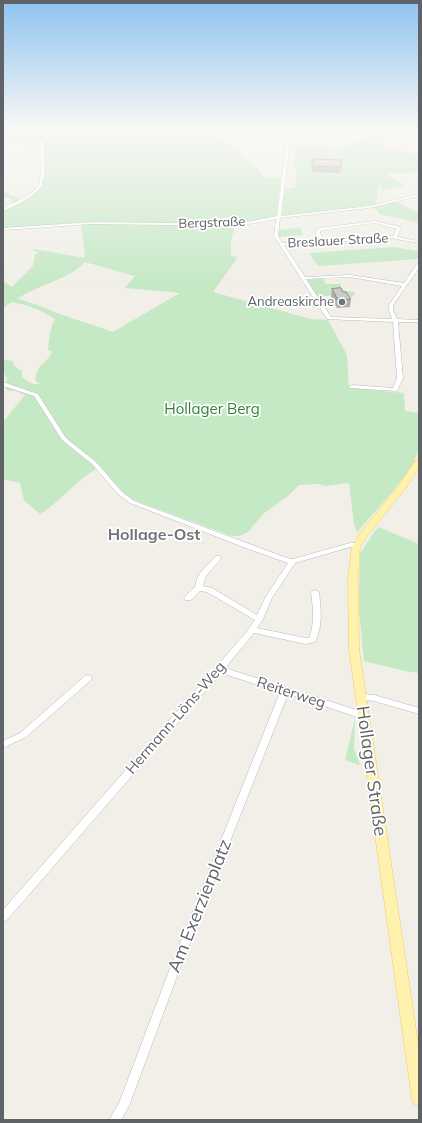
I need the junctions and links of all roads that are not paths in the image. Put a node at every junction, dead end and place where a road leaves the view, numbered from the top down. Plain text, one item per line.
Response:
1 (42, 182) edge
2 (284, 182) edge
3 (419, 195) edge
4 (3, 210) edge
5 (279, 218) junction
6 (3, 229) edge
7 (394, 238) junction
8 (323, 242) junction
9 (419, 242) edge
10 (281, 244) junction
11 (419, 264) edge
12 (304, 278) junction
13 (405, 285) junction
14 (395, 320) junction
15 (419, 321) edge
16 (3, 384) edge
17 (352, 387) dead end
18 (419, 462) edge
19 (417, 471) edge
20 (357, 545) junction
21 (218, 558) dead end
22 (293, 561) junction
23 (200, 588) junction
24 (315, 592) dead end
25 (188, 598) dead end
26 (259, 619) junction
27 (252, 630) junction
28 (219, 669) junction
29 (88, 678) dead end
30 (285, 692) junction
31 (360, 697) junction
32 (419, 711) edge
33 (362, 715) junction
34 (3, 745) edge
35 (3, 917) edge
36 (419, 1099) edge
37 (114, 1120) edge

1 - 4 street
2 - 5 street
3 - 5 street, Bergstraße
5 - 6 street, Bergstraße
5 - 10 street
7 - 8 street, Breslauer Straße
7 - 8 street
7 - 9 street, Breslauer Straße
8 - 10 street, Breslauer Straße
10 - 12 street
11 - 13 street
12 - 13 street
12 - 14 street
13 - 14 street
14 - 15 street
14 - 17 street
16 - 22 street
18 - 19 main road, Hollager Straße
19 - 20 main road, Hollager Straße
20 - 22 street
20 - 31 main road, Hollager Straße
21 - 23 street
22 - 26 street, Hermann-Löns-Weg
23 - 25 street
23 - 26 street
24 - 27 street
26 - 27 street, Hermann-Löns-Weg
27 - 28 street, Hermann-Löns-Weg
28 - 30 street, Reiterweg
28 - 35 street, Hermann-Löns-Weg
29 - 34 street
30 - 33 street, Reiterweg
30 - 37 street, Am Exerzierplatz
31 - 32 street
31 - 33 main road, Hollager Straße
33 - 36 main road, Hollager Straße

